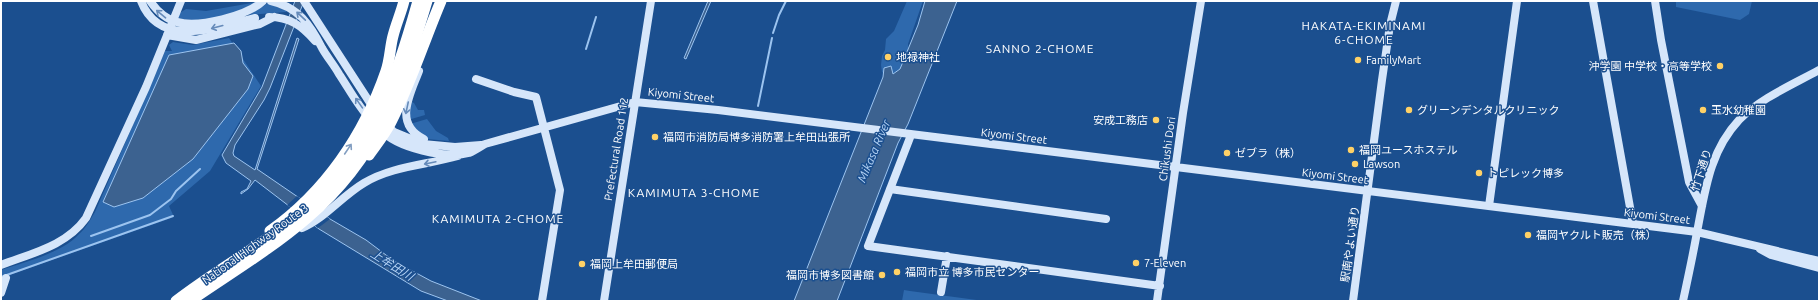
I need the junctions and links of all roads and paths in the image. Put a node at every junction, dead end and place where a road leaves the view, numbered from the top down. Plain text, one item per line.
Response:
1 (141, 1) edge
2 (150, 1) edge
3 (181, 1) edge
4 (263, 1) edge
5 (271, 1) edge
6 (304, 1) edge
7 (404, 1) edge
8 (411, 1) edge
9 (418, 1) edge
10 (441, 1) edge
11 (651, 1) edge
12 (1201, 1) edge
13 (1396, 1) edge
14 (1517, 1) edge
15 (1593, 1) edge
16 (1655, 1) edge
17 (431, 7) edge
18 (274, 17) junction
19 (168, 35) junction
20 (410, 43) junction
21 (322, 46) junction
22 (420, 57) junction
23 (386, 69) junction
24 (1819, 70) edge
25 (476, 79) dead end
26 (635, 102) junction
27 (370, 112) junction
28 (543, 128) junction
29 (386, 130) junction
30 (911, 135) junction
31 (423, 144) junction
32 (485, 144) junction
33 (468, 153) junction
34 (1176, 167) junction
35 (890, 189) junction
36 (1369, 191) junction
37 (1489, 206) junction
38 (1702, 206) junction
39 (323, 213) junction
40 (1106, 218) dead end
41 (1633, 224) junction
42 (1697, 232) junction
43 (1755, 246) junction
44 (947, 256) junction
45 (1819, 261) edge
46 (1, 265) edge
47 (1819, 268) edge
48 (6, 278) dead end
49 (1160, 286) junction
50 (941, 292) dead end
51 (1, 293) edge
52 (170, 301) edge
53 (176, 301) edge
54 (190, 301) edge
55 (200, 301) edge
56 (542, 301) edge
57 (604, 301) edge
58 (1158, 301) edge
59 (1353, 301) edge
60 (1683, 301) edge

18 -> 1 street, bridge
4 -> 2 street, bridge
3 - 19 street
21 -> 5 street
6 - 27 street
7 - 23 highway, National Highway Route 3
8 - 23 highway
9 - 20 highway, bridge
10 - 17 highway, National Highway Route 3
11 - 26 street, Prefectural Road 112
12 - 34 street, Chikushi Dori
13 - 36 street, 駅南やよい通り
14 - 37 street
15 - 41 street
16 - 38 street
17 - 20 highway, bridge
17 - 22 highway, National Highway Route 3
18 - 19 street
18 - 21 street
19 - 46 street
20 - 53 highway, bridge
20 - 54 highway, bridge
27 -> 21 street
22 - 29 highway, National Highway Route 3
22 -> 31 street
23 - 27 highway, National Highway Route 3
24 - 38 street, 竹下通り
25 - 28 street
26 - 28 street, Kiyomi Street
26 - 30 street, Kiyomi Street
26 - 57 street, Prefectural Road 112
27 - 29 street
52 -> 27 highway, National Highway Route 3
28 - 32 street, Kiyomi Street
28 - 56 street
29 - 31 street, Kiyomi Street
29 - 33 street, Kiyomi Street
29 - 39 highway, National Highway Route 3
30 - 34 street, Kiyomi Street
30 - 35 street
31 - 32 street, Kiyomi Street
32 - 33 street, Kiyomi Street
33 -> 39 street
34 - 36 street, Kiyomi Street
34 - 49 street, Chikushi Dori
35 - 40 street
35 - 44 street
36 - 37 street, Kiyomi Street
36 - 59 street, 駅南やよい通り
37 - 41 street, Kiyomi Street
38 - 42 street, 竹下通り
39 - 55 highway, National Highway Route 3
41 - 42 street, Kiyomi Street
42 - 43 street, Kiyomi Street
42 - 60 street, 竹下通り
43 - 45 street, Kiyomi Street
43 - 47 street, Kiyomi Street
44 - 49 street
44 - 50 street
48 - 51 street
49 - 58 street, Chikushi Dori

